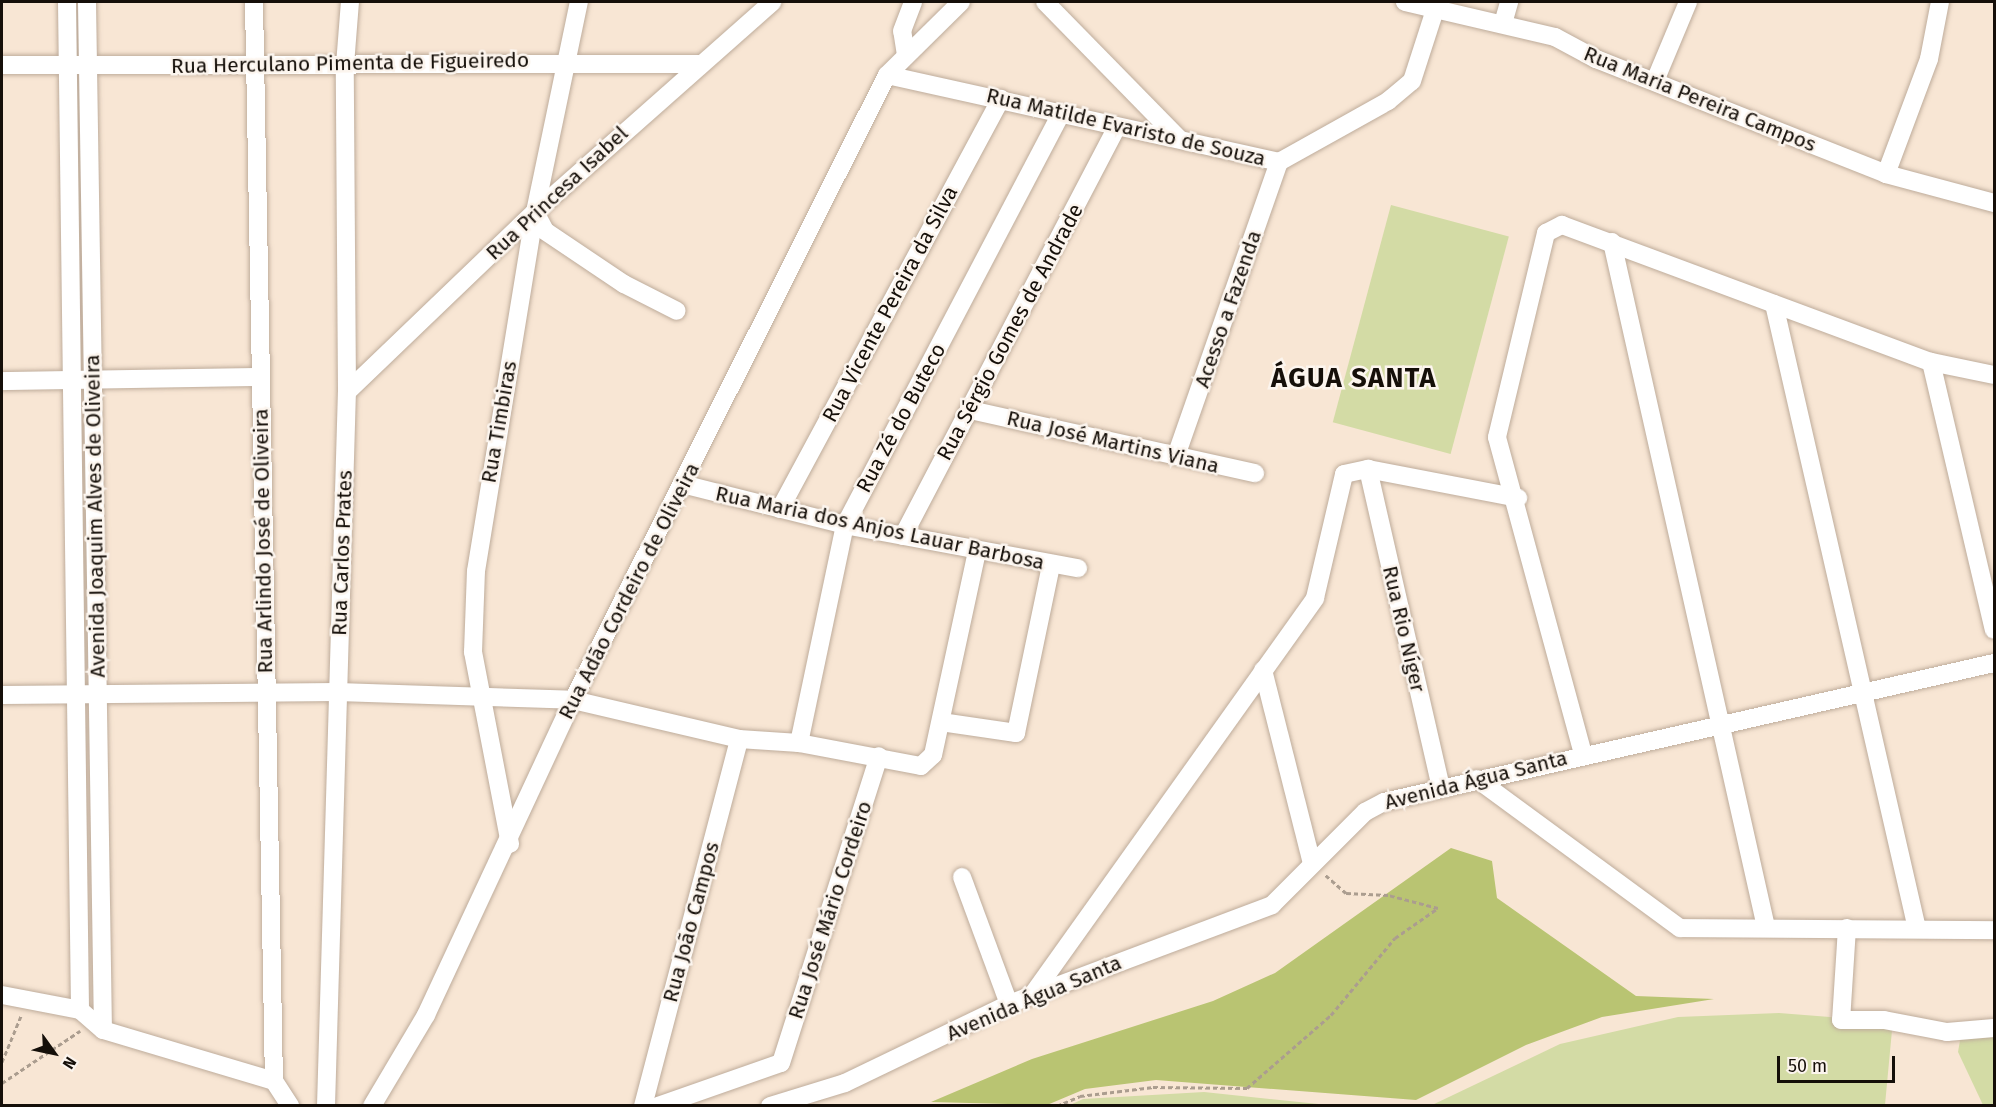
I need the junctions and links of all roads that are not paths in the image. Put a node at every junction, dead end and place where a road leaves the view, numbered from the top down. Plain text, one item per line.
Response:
1 (67, 2) edge
2 (87, 2) edge
3 (254, 2) edge
4 (350, 2) edge
5 (579, 2) edge
6 (772, 2) edge
7 (913, 2) edge
8 (961, 2) edge
9 (1045, 2) edge
10 (1405, 2) edge
11 (1509, 2) edge
12 (1688, 2) edge
13 (1940, 2) edge
14 (1436, 10) junction
15 (1504, 20) junction
16 (906, 56) junction
17 (568, 61) junction
18 (699, 64) junction
19 (2, 65) edge
20 (68, 65) junction
21 (88, 65) junction
22 (256, 65) junction
23 (345, 65) junction
24 (887, 75) junction
25 (1655, 81) junction
26 (1001, 99) junction
27 (1061, 114) junction
28 (1117, 127) junction
29 (1179, 139) junction
30 (1279, 162) junction
31 (1886, 174) junction
32 (1995, 203) edge
33 (534, 212) junction
34 (1612, 242) junction
35 (1774, 304) junction
36 (677, 311) dead end
37 (1931, 362) junction
38 (1995, 375) edge
39 (261, 377) junction
40 (72, 380) junction
41 (93, 380) junction
42 (2, 381) edge
43 (347, 392) junction
44 (970, 410) junction
45 (1176, 456) junction
46 (1368, 469) junction
47 (1255, 473) dead end
48 (682, 484) junction
49 (1518, 498) junction
50 (780, 509) junction
51 (845, 525) junction
52 (903, 536) junction
53 (976, 551) junction
54 (1051, 566) junction
55 (1078, 568) dead end
56 (1995, 630) edge
57 (1995, 663) edge
58 (1263, 670) junction
59 (338, 692) junction
60 (266, 693) junction
61 (1864, 693) junction
62 (76, 694) junction
63 (98, 694) junction
64 (2, 695) edge
65 (480, 698) junction
66 (573, 700) junction
67 (941, 722) junction
68 (1721, 724) junction
69 (739, 739) junction
70 (799, 743) junction
71 (1582, 754) junction
72 (879, 756) junction
73 (1477, 779) junction
74 (1441, 789) junction
75 (510, 844) junction
76 (1312, 863) junction
77 (962, 877) dead end
78 (1766, 927) junction
79 (1847, 928) junction
80 (1917, 929) junction
81 (1995, 930) edge
82 (1033, 994) junction
83 (8, 996) edge
84 (1009, 1004) junction
85 (92, 1021) junction
86 (1995, 1028) edge
87 (274, 1082) junction
88 (290, 1106) edge
89 (326, 1106) edge
90 (372, 1106) edge
91 (643, 1106) edge
92 (658, 1106) edge
93 (770, 1106) edge

1 - 20 street, Avenida Joaquim Alves de Oliveira
2 - 21 street, Avenida Joaquim Alves de Oliveira
3 - 22 street, Rua Arlindo José de Oliveira
4 - 23 street, Rua Carlos Prates
5 - 17 street, Rua Timbiras
6 - 18 street, Rua Princesa Isabel
7 - 16 street
8 - 16 street, Rua Adão Cordeiro de Oliveira
9 - 29 street
10 - 14 street, Rua Maria Pereira Campos
11 - 15 street
12 - 25 street
13 - 31 street
14 - 15 street, Rua Maria Pereira Campos
14 - 30 street, Rua Matilde Evaristo de Souza
15 - 25 street, Rua Maria Pereira Campos
16 - 24 street, Rua Adão Cordeiro de Oliveira
17 - 18 street, Rua Herculano Pimenta de Figueiredo
17 - 23 street, Rua Herculano Pimenta de Figueiredo
17 - 33 street, Rua Timbiras
18 - 33 street, Rua Princesa Isabel
19 - 20 street, Rua Herculano Pimenta de Figueiredo
20 - 21 street, Rua Herculano Pimenta de Figueiredo
20 - 40 street, Avenida Joaquim Alves de Oliveira
21 - 22 street, Rua Herculano Pimenta de Figueiredo
21 - 41 street, Avenida Joaquim Alves de Oliveira
22 - 23 street, Rua Herculano Pimenta de Figueiredo
22 - 39 street, Rua Arlindo José de Oliveira
23 - 43 street, Rua Carlos Prates
24 - 26 street, Rua Matilde Evaristo de Souza
24 - 48 street, Rua Adão Cordeiro de Oliveira
25 - 31 street, Rua Maria Pereira Campos
26 - 27 street, Rua Matilde Evaristo de Souza
26 - 50 street, Rua Vicente Pereira da Silva
27 - 28 street, Rua Matilde Evaristo de Souza
27 - 51 street, Rua Zé do Buteco
28 - 29 street, Rua Matilde Evaristo de Souza
28 - 44 street, Rua Sérgio Gomes de Andrade
29 - 30 street, Rua Matilde Evaristo de Souza
30 - 45 street, Acesso a Fazenda
31 - 32 street, Rua Maria Pereira Campos
33 - 36 street
33 - 43 street, Rua Princesa Isabel
33 - 65 street, Rua Timbiras
34 - 35 street
34 - 49 street
34 - 68 street
35 - 37 street
35 - 61 street
37 - 38 street
37 - 56 street
39 - 41 street
39 - 60 street, Rua Arlindo José de Oliveira
40 - 41 street
40 - 42 street
40 - 62 street, Avenida Joaquim Alves de Oliveira
41 - 63 street, Avenida Joaquim Alves de Oliveira
43 - 59 street, Rua Carlos Prates
44 - 45 street, Rua José Martins Viana
44 - 52 street, Rua Sérgio Gomes de Andrade
45 - 47 street, Rua José Martins Viana
46 - 49 street
46 - 58 street
46 - 74 street, Rua Rio Níger
48 - 50 street, Rua Maria dos Anjos Lauar Barbosa
48 - 66 street, Rua Adão Cordeiro de Oliveira
49 - 71 street
50 - 51 street, Rua Maria dos Anjos Lauar Barbosa
51 - 52 street, Rua Maria dos Anjos Lauar Barbosa
51 - 70 street, Rua Zé do Buteco
52 - 53 street, Rua Maria dos Anjos Lauar Barbosa
53 - 54 street, Rua Maria dos Anjos Lauar Barbosa
53 - 67 street
54 - 55 street, Rua Maria dos Anjos Lauar Barbosa
54 - 67 street
57 - 61 street, Avenida Água Santa
58 - 76 street
58 - 82 street
59 - 60 street
59 - 65 street
59 - 89 street, Rua Carlos Prates
60 - 63 street
60 - 87 street, Rua Arlindo José de Oliveira
61 - 68 street, Avenida Água Santa
61 - 80 street
62 - 63 street
62 - 64 street
62 - 85 street, Avenida Joaquim Alves de Oliveira
63 - 85 street, Avenida Joaquim Alves de Oliveira
65 - 66 street
65 - 75 street, Rua Timbiras
66 - 69 street
66 - 75 street, Rua Adão Cordeiro de Oliveira
67 - 72 street
68 - 71 street, Avenida Água Santa
68 - 78 street
69 - 70 street
69 - 91 street, Rua João Campos
70 - 72 street
71 - 73 street, Avenida Água Santa
72 - 92 street, Rua José Mário Cordeiro
73 - 74 street, Avenida Água Santa
73 - 78 street
74 - 76 street, Avenida Água Santa
75 - 90 street, Rua Adão Cordeiro de Oliveira
76 - 82 street, Avenida Água Santa
77 - 84 street
78 - 79 street
79 - 80 street
79 - 86 street
80 - 81 street
82 - 84 street, Avenida Água Santa
83 - 85 street
84 - 93 street, Avenida Água Santa
85 - 87 street
87 - 88 street

